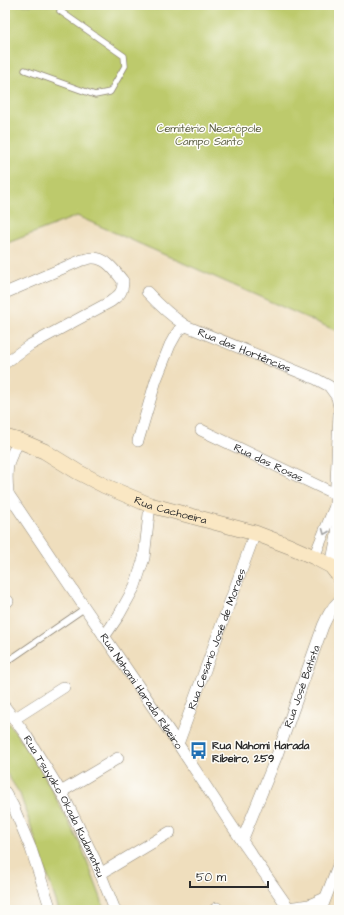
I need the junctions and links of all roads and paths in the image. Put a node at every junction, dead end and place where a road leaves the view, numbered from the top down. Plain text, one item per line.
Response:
1 (60, 11) dead end
2 (25, 70) dead end
3 (147, 292) dead end
4 (5, 293) edge
5 (186, 326) junction
6 (5, 362) edge
7 (339, 407) edge
8 (339, 413) edge
9 (201, 430) dead end
10 (5, 437) edge
11 (138, 440) dead end
12 (20, 441) junction
13 (6, 491) edge
14 (336, 494) junction
15 (150, 505) junction
16 (335, 506) junction
17 (255, 533) junction
18 (314, 558) junction
19 (335, 571) edge
20 (339, 601) edge
21 (85, 608) junction
22 (104, 636) junction
23 (5, 663) edge
24 (64, 687) dead end
25 (5, 707) edge
26 (14, 719) junction
27 (178, 744) junction
28 (118, 758) dead end
29 (5, 792) edge
30 (61, 792) junction
31 (170, 832) dead end
32 (242, 842) junction
33 (339, 863) edge
34 (100, 874) junction
35 (325, 898) junction
36 (289, 909) edge
37 (51, 910) edge
38 (115, 910) edge
39 (321, 910) edge

1 - 2 lane
3 - 5 street, Rua das Hortências
4 - 6 street
5 - 7 street, Rua das Hortências
5 - 11 street
8 - 14 street
9 - 14 street, Rua das Rosas
10 - 12 main road, Rua Cachoeira
12 - 13 street, Rua Nahomi Harada Ribeiro
12 - 15 main road, Rua Cachoeira
13 - 21 street, Rua Nahomi Harada Ribeiro
14 - 16 street
15 - 17 main road, Rua Cachoeira
15 - 22 street
16 -> 18 street
16 - 19 street
17 - 18 main road, Rua Cachoeira
17 - 27 street, Rua Cesário José de Moraes
18 - 19 main road, Rua Cachoeira
20 - 32 street, Rua José Batista
21 - 22 street, Rua Nahomi Harada Ribeiro
21 - 23 lane
22 - 27 street, Rua Nahomi Harada Ribeiro
24 - 26 street
25 - 26 street, Rua Tsuyako Okada Kudamatsu
26 - 30 street, Rua Tsuyako Okada Kudamatsu
27 - 32 street, Rua Nahomi Harada Ribeiro
28 - 30 street
29 - 37 street
30 - 34 street, Rua Tsuyako Okada Kudamatsu
31 - 34 street
32 - 36 street, Rua Nahomi Harada Ribeiro
33 - 35 street
34 - 38 street, Rua Tsuyako Okada Kudamatsu
35 - 36 street
35 - 39 street

